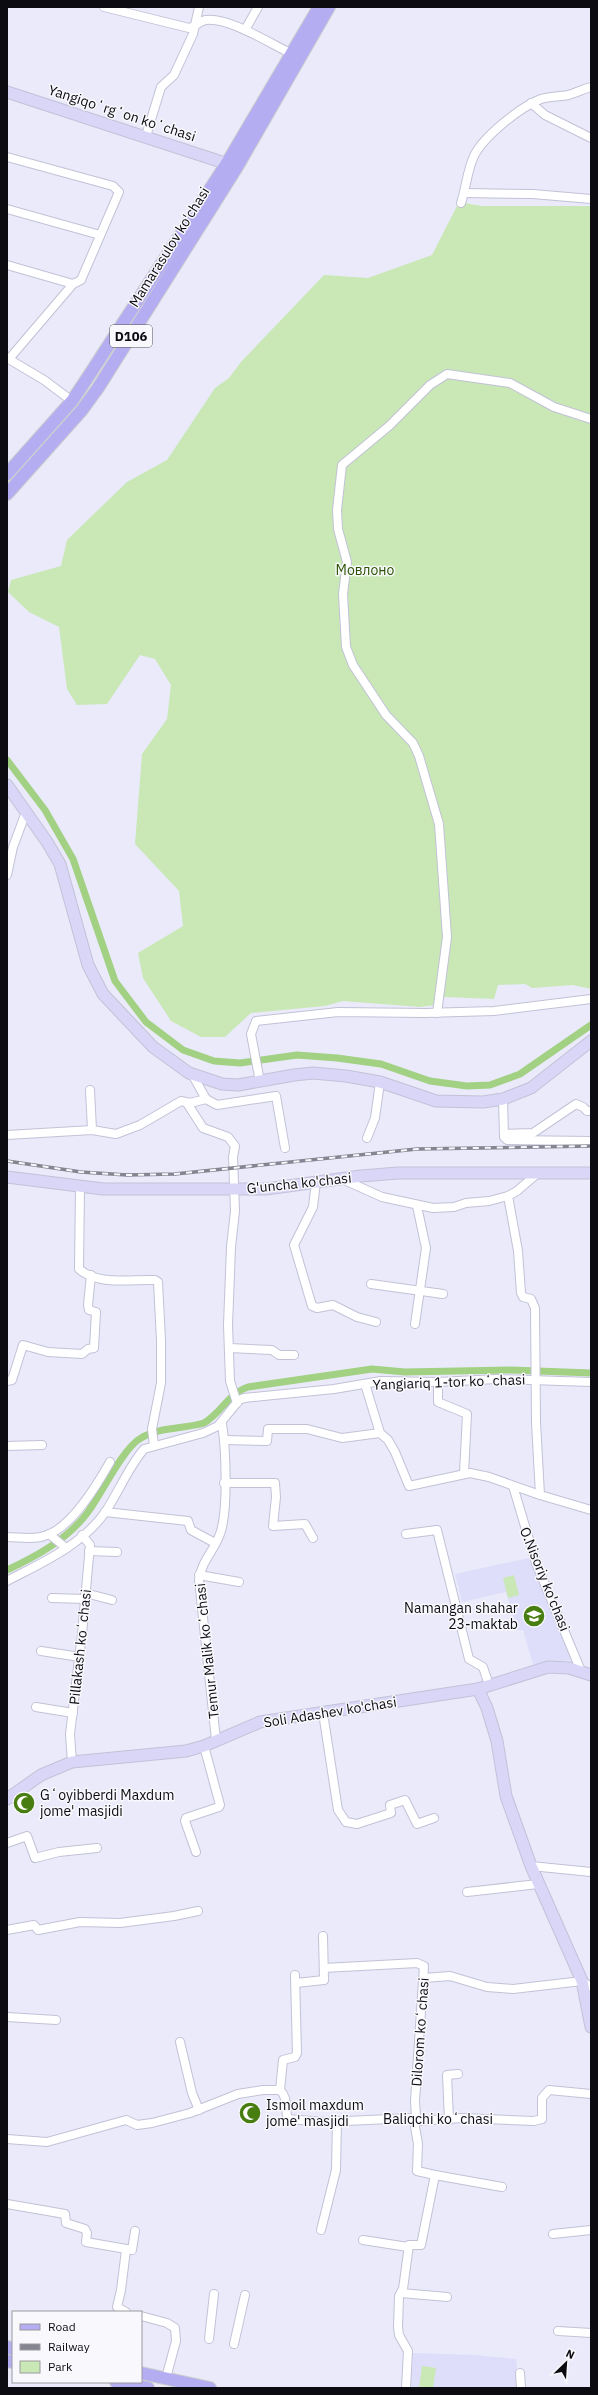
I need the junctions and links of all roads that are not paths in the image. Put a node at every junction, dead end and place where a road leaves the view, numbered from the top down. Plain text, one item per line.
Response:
1 (104, 7) edge
2 (199, 7) edge
3 (258, 7) edge
4 (319, 7) edge
5 (329, 7) edge
6 (196, 26) junction
7 (245, 30) junction
8 (292, 54) junction
9 (591, 87) edge
10 (7, 92) edge
11 (531, 103) junction
12 (146, 136) junction
13 (591, 138) edge
14 (7, 158) edge
15 (232, 165) junction
16 (465, 193) junction
17 (591, 199) edge
18 (461, 204) dead end
19 (7, 209) edge
20 (100, 235) junction
21 (7, 265) edge
22 (73, 284) junction
23 (8, 359) edge
24 (72, 401) junction
25 (591, 419) edge
26 (7, 474) edge
27 (7, 494) edge
28 (7, 784) edge
29 (26, 812) junction
30 (7, 875) edge
31 (591, 1000) edge
32 (436, 1013) junction
33 (591, 1041) edge
34 (192, 1074) junction
35 (260, 1080) junction
36 (380, 1082) junction
37 (90, 1090) dead end
38 (206, 1098) junction
39 (504, 1099) junction
40 (187, 1103) junction
41 (591, 1111) edge
42 (92, 1130) junction
43 (504, 1134) junction
44 (7, 1135) edge
45 (367, 1138) dead end
46 (591, 1141) edge
47 (285, 1148) dead end
48 (538, 1173) junction
49 (591, 1173) edge
50 (7, 1178) edge
51 (341, 1178) junction
52 (316, 1182) junction
53 (80, 1186) junction
54 (235, 1189) junction
55 (508, 1196) junction
56 (417, 1206) junction
57 (91, 1276) junction
58 (371, 1284) dead end
59 (419, 1290) junction
60 (443, 1294) dead end
61 (376, 1322) dead end
62 (416, 1324) dead end
63 (229, 1348) junction
64 (294, 1355) dead end
65 (536, 1374) junction
66 (7, 1381) edge
67 (438, 1382) junction
68 (591, 1382) edge
69 (365, 1384) junction
70 (237, 1402) junction
71 (222, 1424) junction
72 (380, 1434) junction
73 (224, 1440) junction
74 (154, 1443) junction
75 (42, 1445) dead end
76 (7, 1446) edge
77 (110, 1462) dead end
78 (464, 1473) junction
79 (224, 1483) junction
80 (513, 1486) junction
81 (540, 1495) junction
82 (591, 1510) edge
83 (105, 1512) junction
84 (50, 1534) junction
85 (406, 1534) dead end
86 (82, 1535) junction
87 (7, 1537) edge
88 (313, 1538) dead end
89 (215, 1543) junction
90 (63, 1546) junction
91 (89, 1551) junction
92 (118, 1552) dead end
93 (199, 1575) junction
94 (7, 1581) edge
95 (239, 1582) dead end
96 (85, 1596) junction
97 (52, 1598) dead end
98 (112, 1600) dead end
99 (42, 1651) dead end
100 (80, 1657) junction
101 (586, 1673) edge
102 (489, 1685) junction
103 (478, 1689) junction
104 (36, 1707) dead end
105 (73, 1713) junction
106 (323, 1713) junction
107 (216, 1740) junction
108 (204, 1746) junction
109 (72, 1762) junction
110 (7, 1799) edge
111 (434, 1818) dead end
112 (7, 1843) edge
113 (97, 1848) dead end
114 (196, 1852) dead end
115 (531, 1866) junction
116 (591, 1872) edge
117 (538, 1884) junction
118 (467, 1892) dead end
119 (198, 1911) dead end
120 (7, 1930) edge
121 (323, 1936) dead end
122 (324, 1968) junction
123 (424, 1978) junction
124 (586, 1984) edge
125 (7, 2017) edge
126 (56, 2020) dead end
127 (591, 2027) edge
128 (180, 2042) dead end
129 (458, 2074) dead end
130 (280, 2090) junction
131 (591, 2094) edge
132 (199, 2110) junction
133 (415, 2119) junction
134 (450, 2120) junction
135 (337, 2121) junction
136 (7, 2139) edge
137 (435, 2174) junction
138 (502, 2187) dead end
139 (7, 2204) edge
140 (321, 2230) dead end
141 (591, 2230) edge
142 (135, 2231) dead end
143 (553, 2234) dead end
144 (363, 2240) dead end
145 (408, 2247) junction
146 (126, 2250) junction
147 (401, 2293) junction
148 (214, 2294) dead end
149 (245, 2295) dead end
150 (447, 2297) dead end
151 (124, 2311) edge
152 (142, 2316) edge
153 (558, 2331) dead end
154 (591, 2333) edge
155 (209, 2339) dead end
156 (234, 2344) dead end
157 (142, 2373) edge
158 (520, 2373) dead end
159 (166, 2378) junction
160 (121, 2383) edge
161 (142, 2387) edge
162 (210, 2388) edge
163 (406, 2388) edge
164 (522, 2388) edge

1 - 6 street
2 - 6 street
3 - 7 street
4 - 8 main road, D106
5 - 15 main road, D106
6 - 7 street
6 - 12 street
7 - 8 street
8 - 15 main road, D106
9 - 11 street
10 - 12 street, Yangiqoʻrgʻon koʻchasi
11 - 13 street
11 - 16 street
12 - 15 street, Yangiqoʻrgʻon koʻchasi
14 - 20 street
15 - 24 main road, Mamarasulov ko'chasi / D106
15 - 27 main road, Mamarasulov ko'chasi / D106
16 - 17 street
16 - 18 street
19 - 20 street
20 - 22 street
21 - 22 street
22 - 23 street
23 - 24 street
24 - 26 main road, Mamarasulov ko'chasi / D106
25 - 32 street
28 - 29 street
29 - 30 street
29 - 34 street
31 - 32 street
32 - 35 street
33 - 39 street
34 - 35 street
34 - 38 street
35 - 36 street
36 - 39 street
36 - 45 street
37 - 42 street
38 - 40 street
38 - 47 street
39 - 43 street
40 - 42 street
40 - 54 street
41 - 43 street
42 - 44 street
43 - 46 street
48 - 49 street, G'uncha ko'chasi
48 - 51 street, G'uncha ko'chasi
48 - 55 street
50 - 53 street, G'uncha ko'chasi
51 - 52 street, G'uncha ko'chasi
51 - 56 street
52 - 54 street, G'uncha ko'chasi
52 - 61 street
53 - 54 street, G'uncha ko'chasi
53 - 57 street
54 - 63 street
55 - 56 street
55 - 65 street
56 - 59 street
57 - 66 street
57 - 74 street
58 - 59 street
59 - 60 street
59 - 62 street
63 - 64 street
63 - 70 street
65 - 67 street, Yangiariq 1-tor koʻchasi
65 - 68 street, Yangiariq 1-tor koʻchasi
65 - 81 street
67 - 69 street, Yangiariq 1-tor koʻchasi
67 - 78 street
69 - 70 street, Yangiariq 1-tor koʻchasi
69 - 72 street
70 - 71 street
71 - 73 street, Temur Malik koʻchasi
71 - 74 street
72 - 73 street
72 - 78 street
73 - 79 street, Temur Malik koʻchasi
74 - 83 street
75 - 76 street
77 - 84 street
78 - 80 street
79 - 88 street
79 - 89 street, Temur Malik koʻchasi
80 - 81 street
80 - 101 street, O.Nisoriy ko'chasi
81 - 82 street
83 - 86 street
83 - 89 street
84 - 87 street
84 - 90 street
85 - 102 street
86 - 90 street
86 - 91 street, Pillakash koʻchasi
89 - 93 street, Temur Malik koʻchasi
90 - 94 street
91 - 92 street
91 - 96 street, Pillakash koʻchasi
93 - 95 street
93 - 107 street, Temur Malik koʻchasi
96 - 97 street
96 - 98 street
96 - 100 street, Pillakash koʻchasi
99 - 100 street
100 - 105 street, Pillakash koʻchasi
101 - 102 street, Soli Adashev ko'chasi
102 - 103 street, Soli Adashev ko'chasi
103 - 106 street, Soli Adashev ko'chasi
103 - 115 street
104 - 105 street
105 - 109 street, Pillakash koʻchasi
106 - 107 street, Soli Adashev ko'chasi
106 - 111 street
107 - 108 street, Soli Adashev ko'chasi
108 - 109 street, Soli Adashev ko'chasi
108 - 114 street
109 - 110 street, Soli Adashev ko'chasi
112 - 113 street
115 - 116 street
115 - 117 street
117 - 118 street
117 - 124 street
119 - 120 street
121 - 122 street
122 - 123 street, Dilorom koʻchasi
122 - 130 street
123 - 124 street
123 - 133 street, Dilorom koʻchasi
124 - 127 street
125 - 126 street
128 - 132 street
129 - 134 street
130 - 132 street
130 - 135 street, Baliqchi koʻchasi
131 - 134 street, Baliqchi koʻchasi
132 - 136 street
133 - 134 street, Baliqchi koʻchasi
133 - 135 street, Baliqchi koʻchasi
133 - 137 street, Dilorom koʻchasi
135 - 140 street
137 - 138 street
137 - 145 street
139 - 146 street
141 - 143 street
142 - 146 street
144 - 145 street
145 - 147 street
146 - 151 street
147 - 150 street
147 - 163 street
148 - 155 street
149 - 156 street
152 - 159 street
153 - 154 street
157 - 159 main road
158 - 164 street
159 - 162 main road
160 - 161 main road

